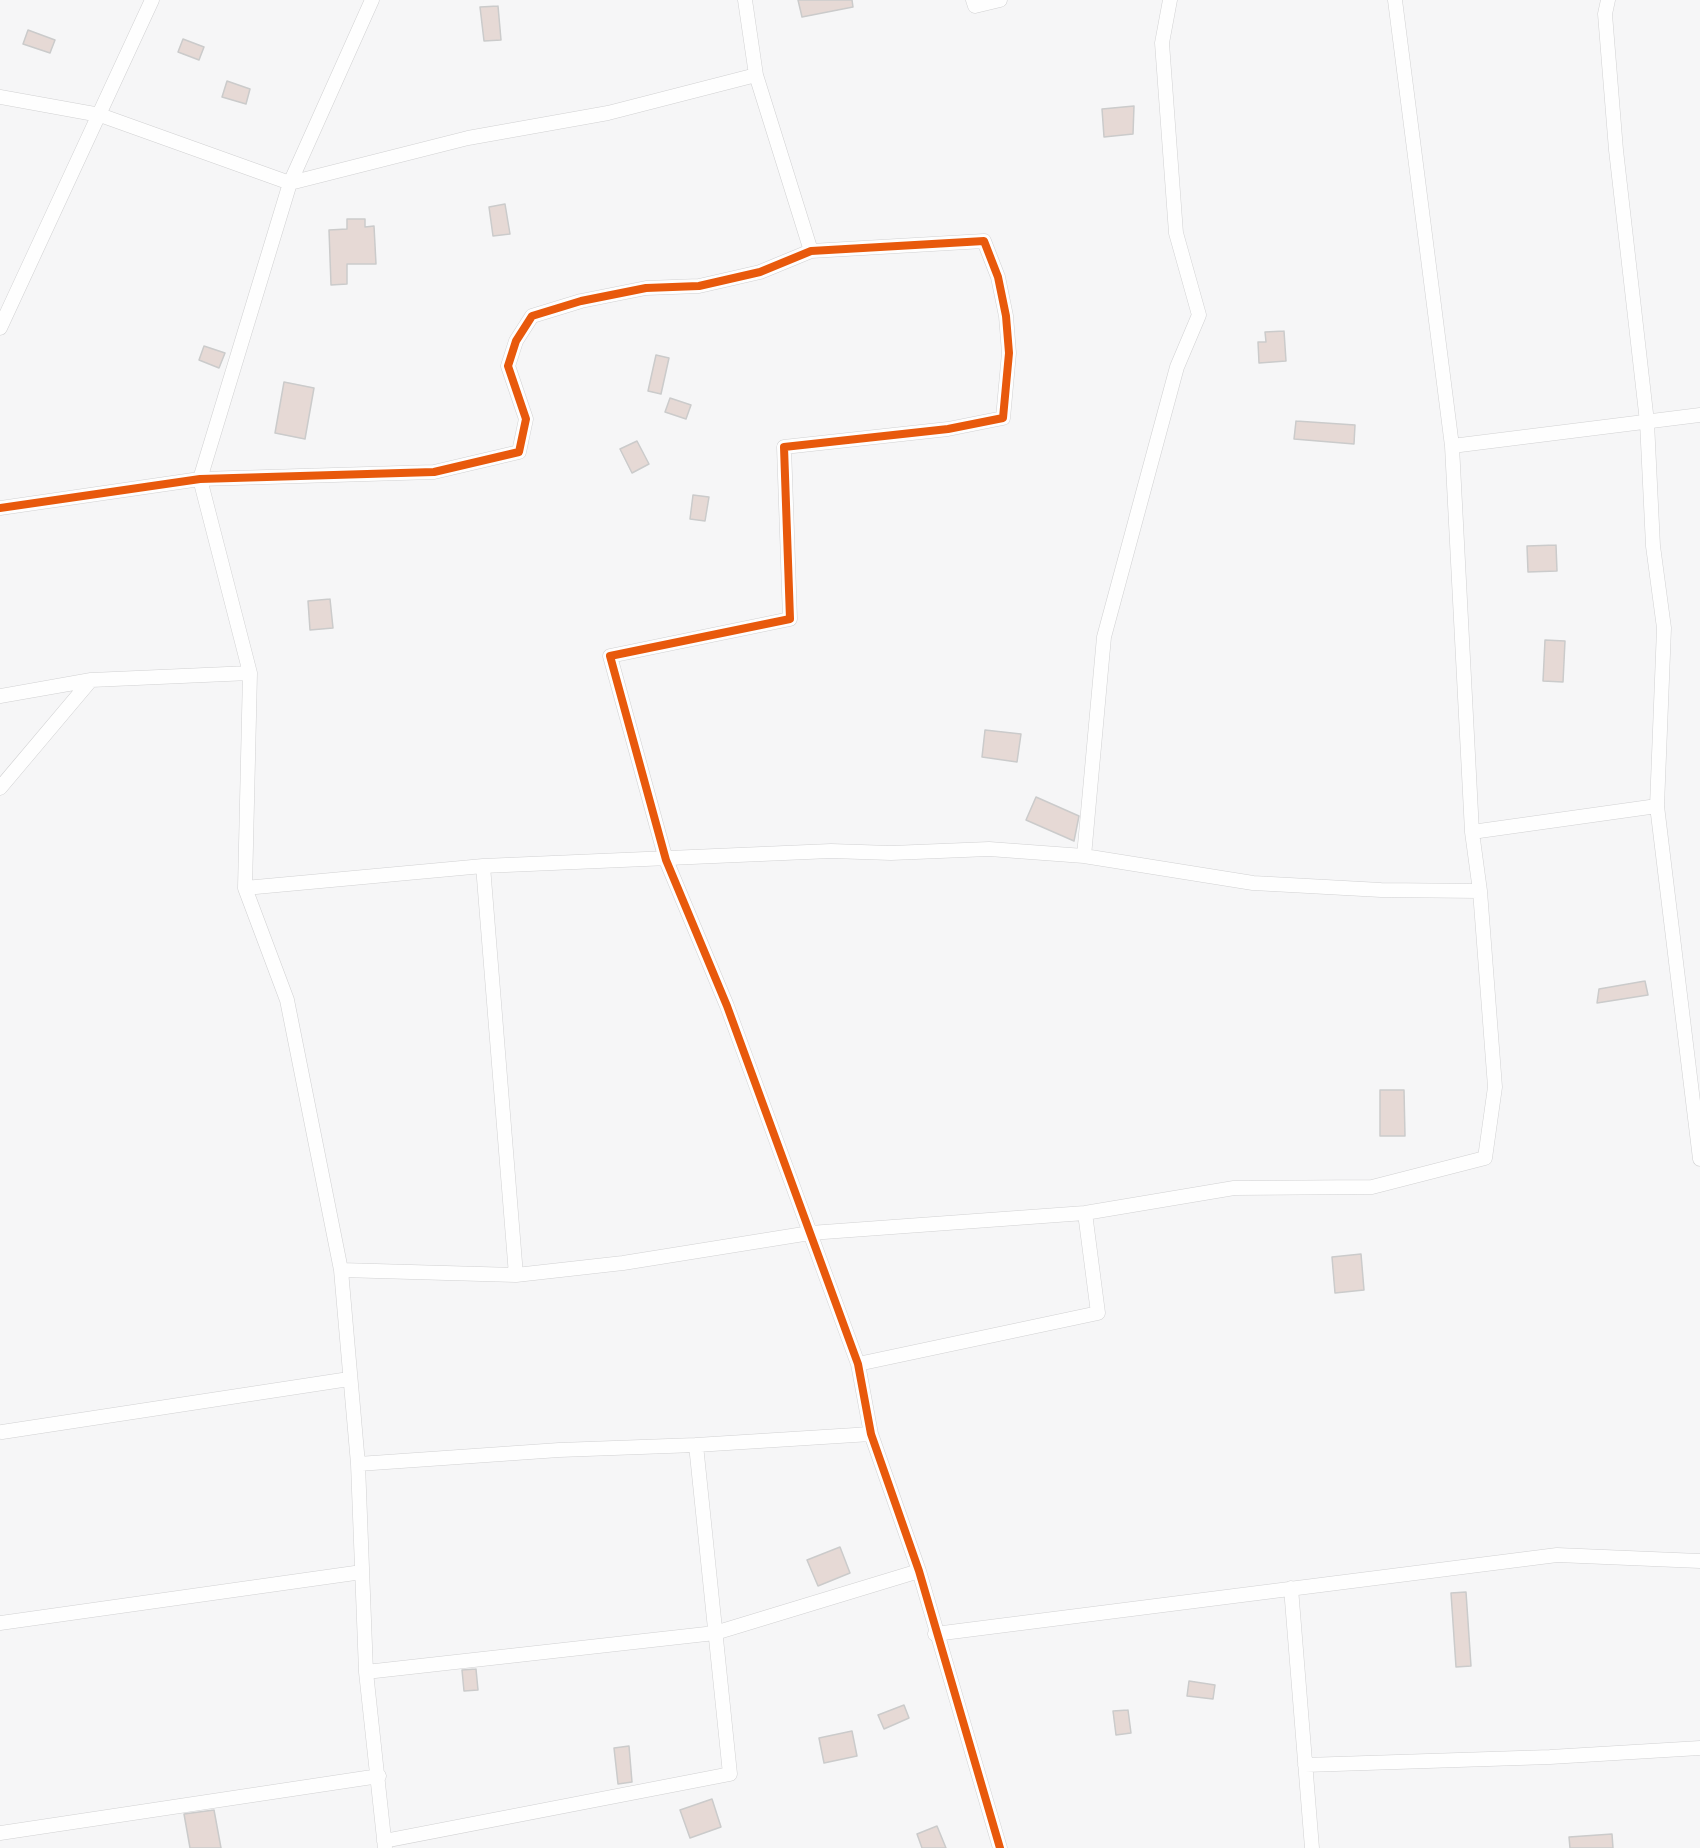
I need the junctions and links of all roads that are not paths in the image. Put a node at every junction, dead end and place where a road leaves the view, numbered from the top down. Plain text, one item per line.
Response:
1 (152, 0) edge
2 (372, 0) edge
3 (745, 0) edge
4 (974, 0) edge
5 (1000, 0) edge
6 (1170, 0) edge
7 (1395, 0) edge
8 (1608, 0) edge
9 (756, 75) junction
10 (0, 98) edge
11 (100, 115) junction
12 (290, 183) junction
13 (811, 251) junction
14 (0, 328) edge
15 (1700, 415) edge
16 (1647, 422) junction
17 (1452, 446) junction
18 (200, 479) junction
19 (0, 508) edge
20 (250, 673) junction
21 (91, 680) junction
22 (0, 696) edge
23 (0, 788) edge
24 (1657, 806) junction
25 (1472, 832) junction
26 (1084, 856) junction
27 (666, 860) junction
28 (483, 866) junction
29 (245, 888) junction
30 (1480, 891) junction
31 (1700, 1159) edge
32 (1085, 1213) junction
33 (810, 1233) junction
34 (341, 1270) junction
35 (516, 1275) junction
36 (858, 1364) junction
37 (349, 1379) junction
38 (2, 1432) dead end
39 (871, 1434) junction
40 (696, 1445) junction
41 (358, 1464) junction
42 (1700, 1561) edge
43 (919, 1571) junction
44 (362, 1572) junction
45 (1291, 1588) junction
46 (0, 1623) edge
47 (715, 1633) junction
48 (935, 1634) junction
49 (366, 1672) junction
50 (1700, 1748) edge
51 (1305, 1765) junction
52 (379, 1776) junction
53 (0, 1833) edge
54 (385, 1844) edge
55 (1000, 1848) edge
56 (1312, 1848) edge

1 - 11 street
2 - 12 street
3 - 9 street
4 - 5 street
6 - 26 street
7 - 17 street
8 - 16 street
9 - 12 street
9 - 13 street
10 - 11 street
11 - 12 street
11 - 14 street
12 - 18 street
13 - 18 street
13 - 27 street
15 - 16 street
16 - 17 street
16 - 24 street
17 - 25 street
18 - 19 street
18 - 20 street
20 - 21 street
20 - 29 street
21 - 22 street
21 - 23 street
24 - 25 street
24 - 31 street
25 - 30 street
26 - 27 street
26 - 30 street
27 - 28 street
27 - 33 street
28 - 29 street
28 - 35 street
29 - 34 street
30 - 32 street
32 - 33 street
32 - 36 street
33 - 35 street
33 - 36 street
34 - 35 street
34 - 37 street
36 - 39 street
37 - 38 street
37 - 41 street
39 - 40 street
39 - 43 street
40 - 41 street
40 - 47 street
41 - 44 street
42 - 45 street
43 - 47 street
43 - 48 street
44 - 46 street
44 - 49 street
45 - 48 street
45 - 51 street
47 - 49 street
47 - 54 street
48 - 55 street
49 - 52 street
50 - 51 street
51 - 56 street
52 - 53 street
52 - 54 street

